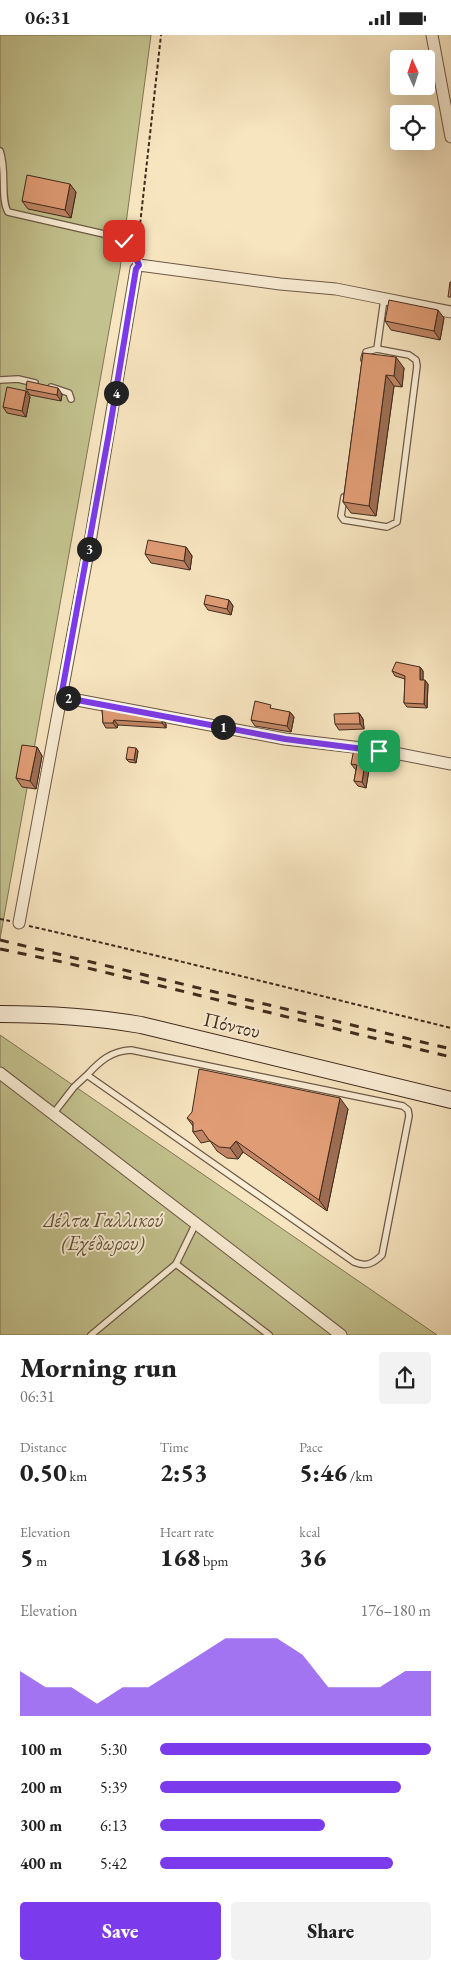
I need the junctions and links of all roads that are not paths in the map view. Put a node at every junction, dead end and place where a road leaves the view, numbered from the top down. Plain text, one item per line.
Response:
1 (432, 35) edge
2 (451, 137) edge
3 (0, 151) edge
4 (138, 260) junction
5 (384, 299) junction
6 (451, 312) edge
7 (377, 349) junction
8 (362, 367) edge
9 (0, 380) edge
10 (71, 399) dead end
11 (345, 493) edge
12 (61, 697) junction
13 (451, 764) edge
14 (19, 923) road end
15 (0, 1014) edge
16 (0, 1073) edge
17 (87, 1075) junction
18 (451, 1100) edge
19 (53, 1114) junction
20 (196, 1223) junction
21 (176, 1264) junction
22 (91, 1335) edge
23 (269, 1335) edge
24 (341, 1335) edge

1 - 2 street
3 - 4 lane
4 - 5 street
4 - 12 street
5 - 6 street
5 - 7 lane
7 - 8 lane
7 - 11 lane
9 - 10 lane
12 - 13 street
12 - 14 street
15 - 18 street, Πόντου
16 - 19 street
17 - 17 lane
17 - 19 lane
19 - 20 street
20 - 21 lane
20 - 24 street
21 - 22 lane
21 - 23 lane

